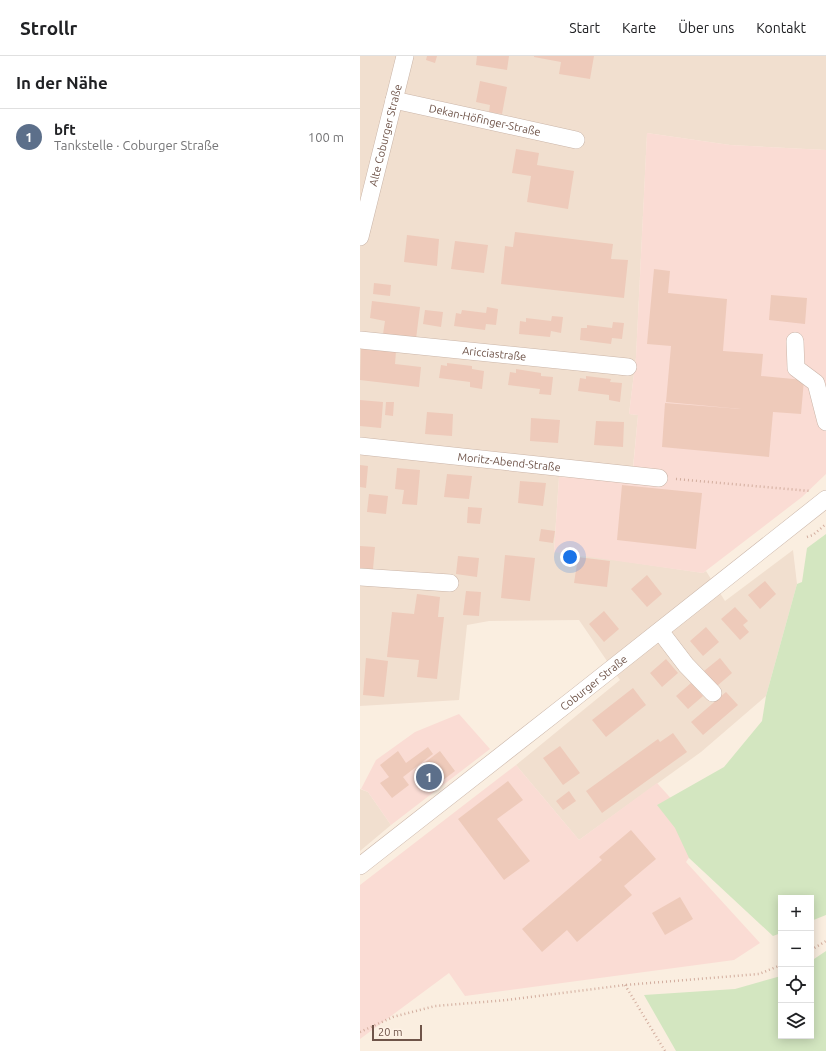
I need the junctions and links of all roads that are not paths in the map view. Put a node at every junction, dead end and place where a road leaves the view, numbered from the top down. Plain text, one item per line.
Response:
1 (405, 56) edge
2 (394, 100) junction
3 (576, 140) dead end
4 (360, 237) edge
5 (360, 340) edge
6 (795, 341) dead end
7 (628, 367) dead end
8 (826, 422) edge
9 (360, 446) edge
10 (659, 478) road end
11 (826, 499) edge
12 (360, 577) edge
13 (450, 583) dead end
14 (660, 631) junction
15 (713, 694) dead end
16 (360, 866) edge

1 - 2 street, Alte Coburger Straße
2 - 3 street, Dekan-Höfinger-Straße
2 - 4 street, Alte Coburger Straße
5 - 7 street, Aricciastraße
6 - 8 street
9 - 10 street, Moritz-Abend-Straße
11 - 14 street, Coburger Straße
12 - 13 street
14 - 15 street
14 - 16 street, Coburger Straße

